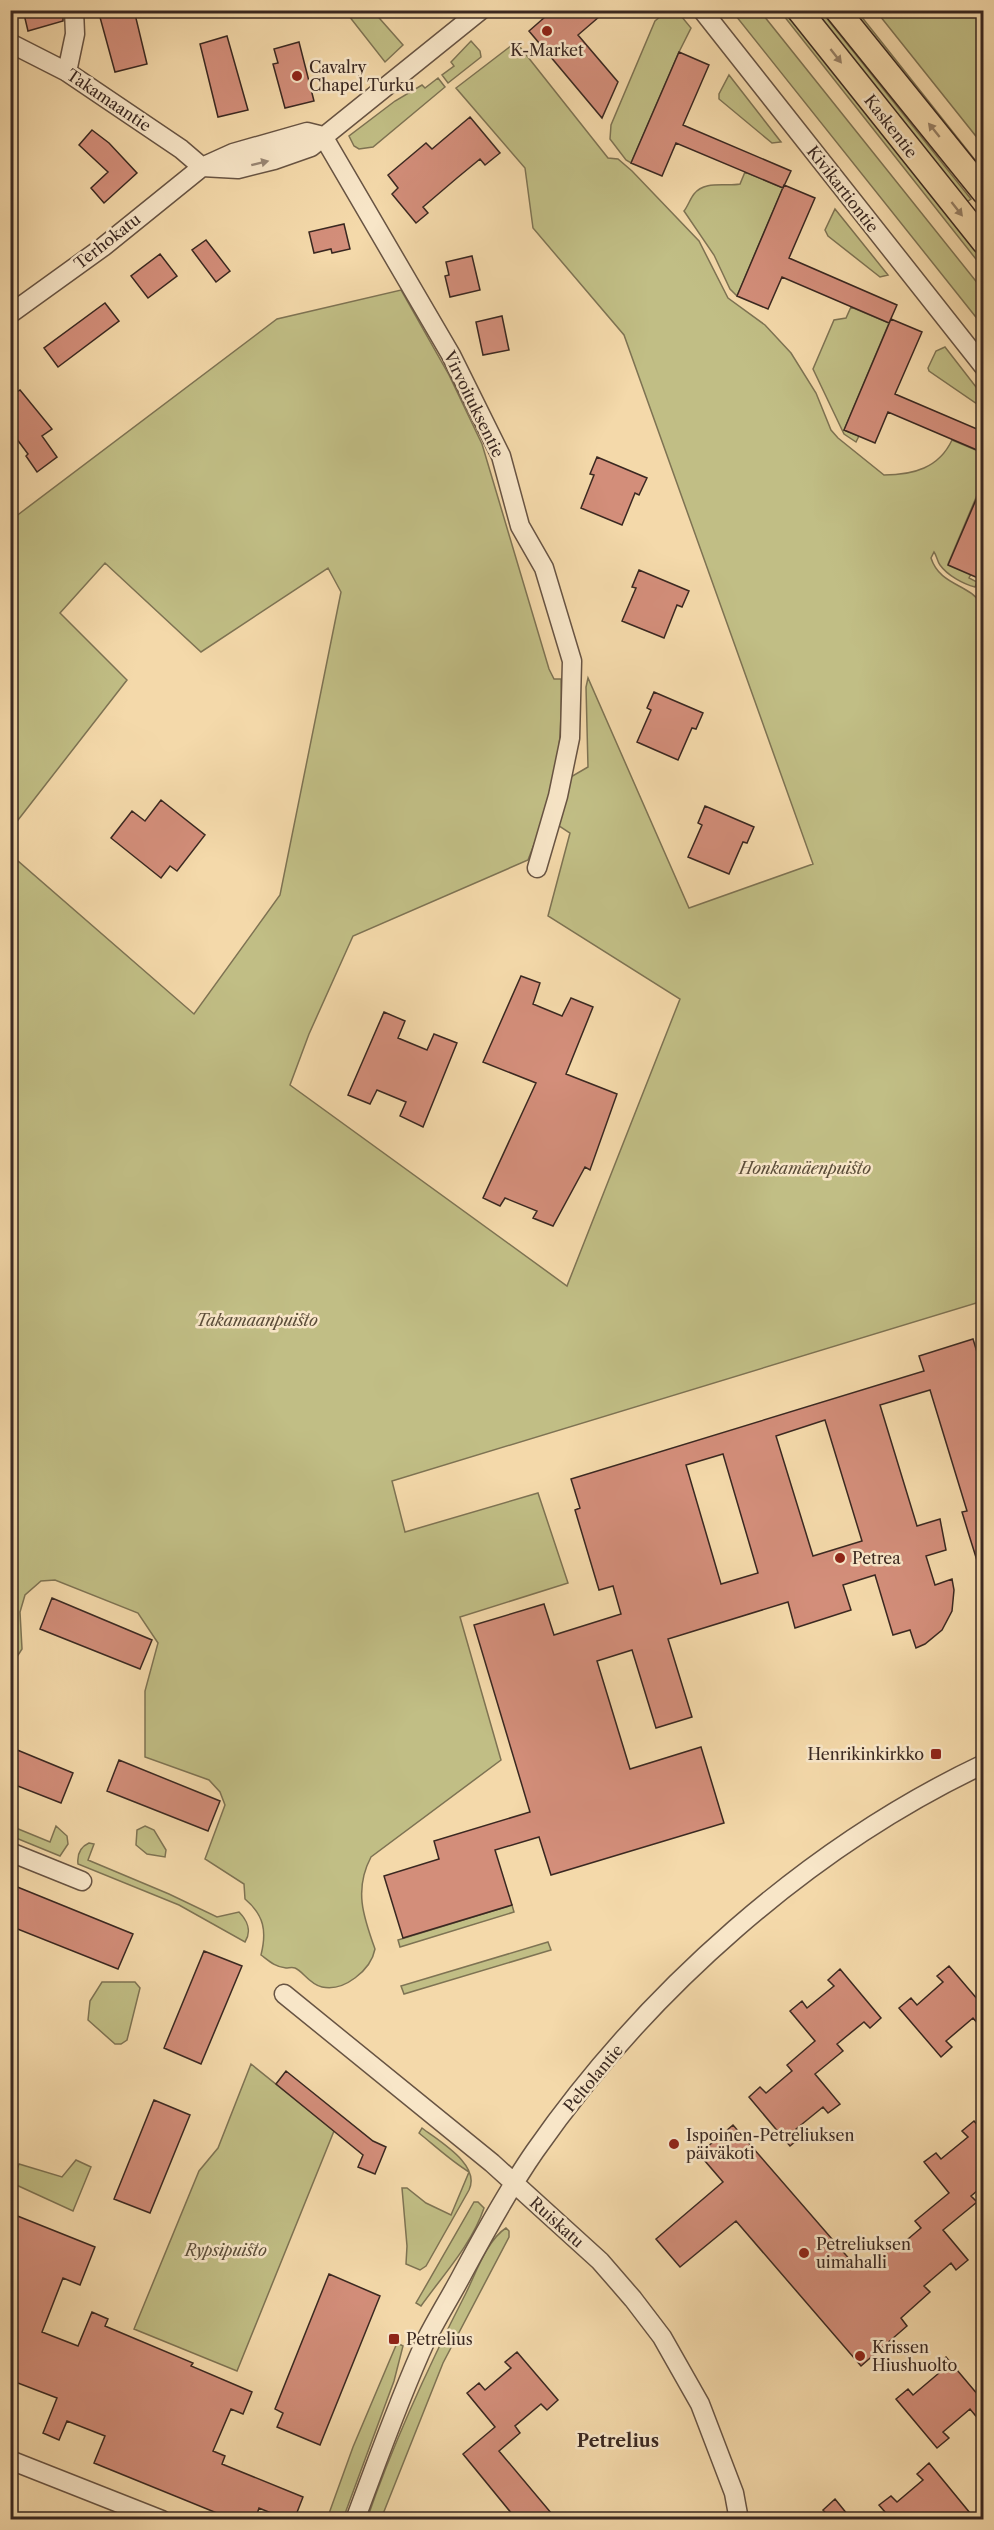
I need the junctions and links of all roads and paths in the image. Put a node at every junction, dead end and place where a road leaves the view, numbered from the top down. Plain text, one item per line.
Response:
1 (74, 10) edge
2 (481, 10) edge
3 (702, 10) edge
4 (799, 10) edge
5 (837, 10) edge
6 (10, 43) edge
7 (67, 72) junction
8 (323, 136) junction
9 (202, 167) junction
10 (984, 192) edge
11 (984, 242) edge
12 (10, 314) edge
13 (984, 367) edge
14 (537, 868) dead end
15 (984, 1764) edge
16 (10, 1852) edge
17 (82, 1881) dead end
18 (284, 1994) dead end
19 (514, 2183) junction
20 (10, 2460) edge
21 (162, 2520) edge
22 (355, 2520) edge
23 (739, 2520) edge

1 - 7 street
2 - 8 street
3 - 13 street, Kivikartiontie
4 -> 11 main road, Kaskentie
10 -> 5 main road, Kaskentie
6 - 7 street, Takamaantie
7 - 9 street, Takamaantie
8 - 9 street
8 - 14 street, Virvoituksentie
9 - 12 street, Terhokatu
15 - 19 street, Peltolantie
16 - 17 street
18 - 19 street, Ruiskatu
19 - 22 street, Peltolantie
19 - 23 street, Ruiskatu
20 - 21 street

